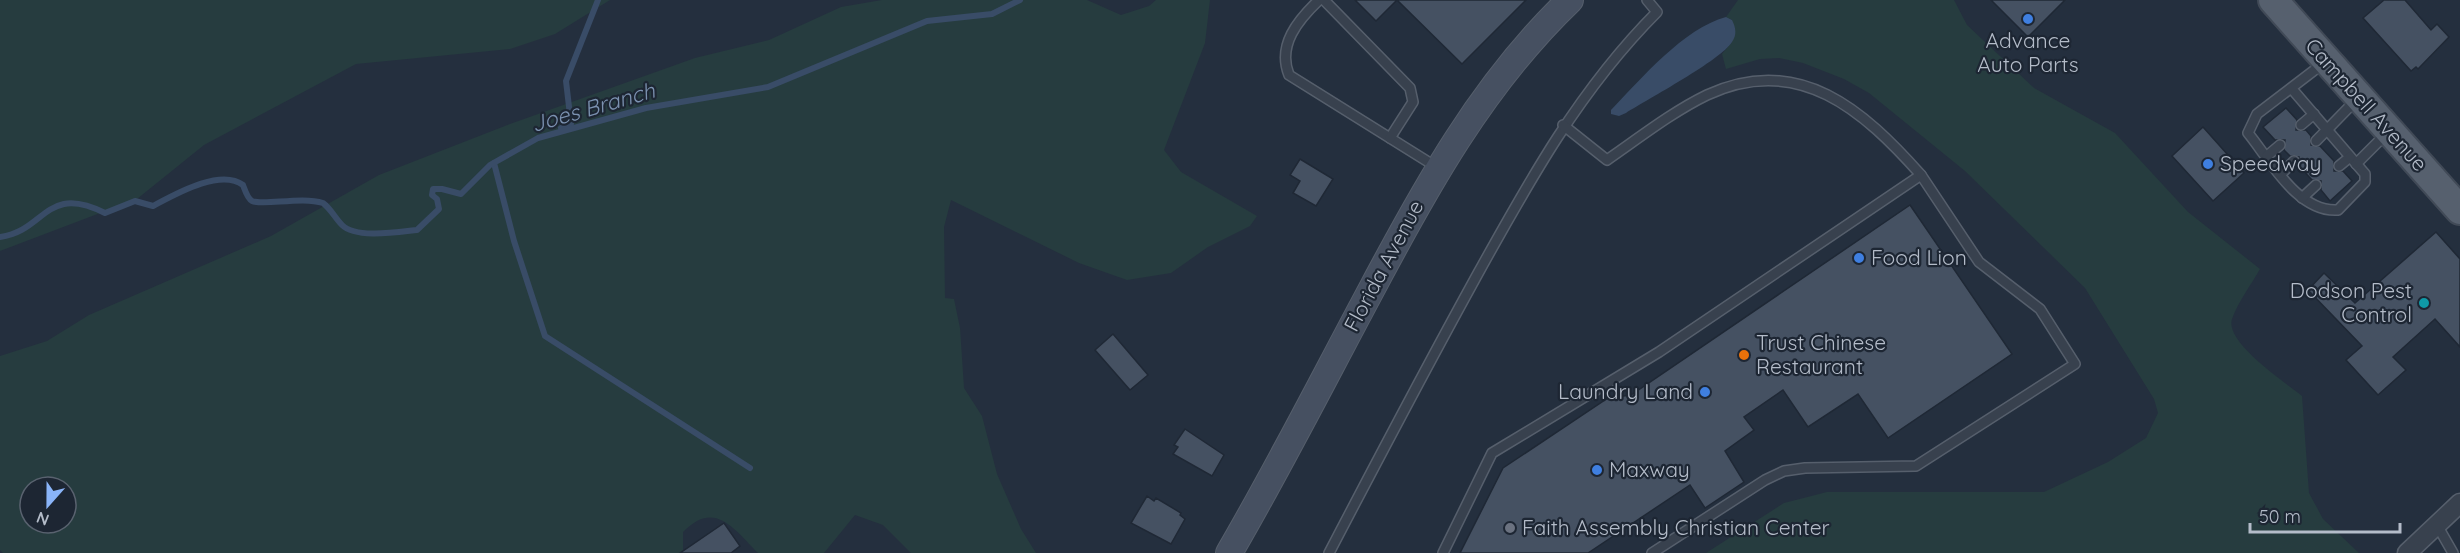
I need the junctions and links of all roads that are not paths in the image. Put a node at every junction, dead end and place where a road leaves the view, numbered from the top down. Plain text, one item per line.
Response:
1 (1319, 0) edge
2 (1324, 0) edge
3 (1570, 0) edge
4 (1647, 0) edge
5 (2273, 0) edge
6 (2327, 61) junction
7 (2292, 89) junction
8 (2360, 96) junction
9 (2314, 114) junction
10 (1563, 125) junction
11 (2301, 125) dead end
12 (2327, 130) junction
13 (2390, 131) junction
14 (1390, 138) junction
15 (2316, 141) dead end
16 (2280, 145) dead end
17 (2267, 156) junction
18 (2353, 160) junction
19 (2294, 161) dead end
20 (2339, 166) dead end
21 (1438, 168) junction
22 (2281, 174) junction
23 (1921, 175) junction
24 (2316, 185) dead end
25 (2302, 198) junction
26 (2460, 210) edge
27 (2460, 503) edge
28 (2437, 525) junction
29 (1229, 553) edge
30 (1329, 553) edge
31 (1443, 553) edge
32 (1652, 553) edge
33 (2407, 553) edge
34 (2453, 553) edge

1 - 14 lane
2 - 14 lane
3 - 21 main road, Florida Avenue
4 - 10 lane
5 - 6 main road, Campbell Avenue
6 - 7 lane
6 - 8 main road, Campbell Avenue
7 - 9 lane
7 - 17 lane
8 - 12 lane
8 - 13 main road, Campbell Avenue
9 - 11 lane
9 - 12 lane
10 - 23 lane
10 - 30 lane
12 - 15 lane
12 - 18 lane
13 - 18 lane
13 - 26 main road, Campbell Avenue
14 - 21 lane
16 - 17 lane
17 - 22 lane
18 - 20 lane
18 - 25 lane
19 - 22 lane
21 - 29 main road, Florida Avenue
22 - 25 lane
23 - 31 lane
23 - 32 lane
24 - 25 lane
27 - 28 street
28 - 33 street
28 - 34 lane

